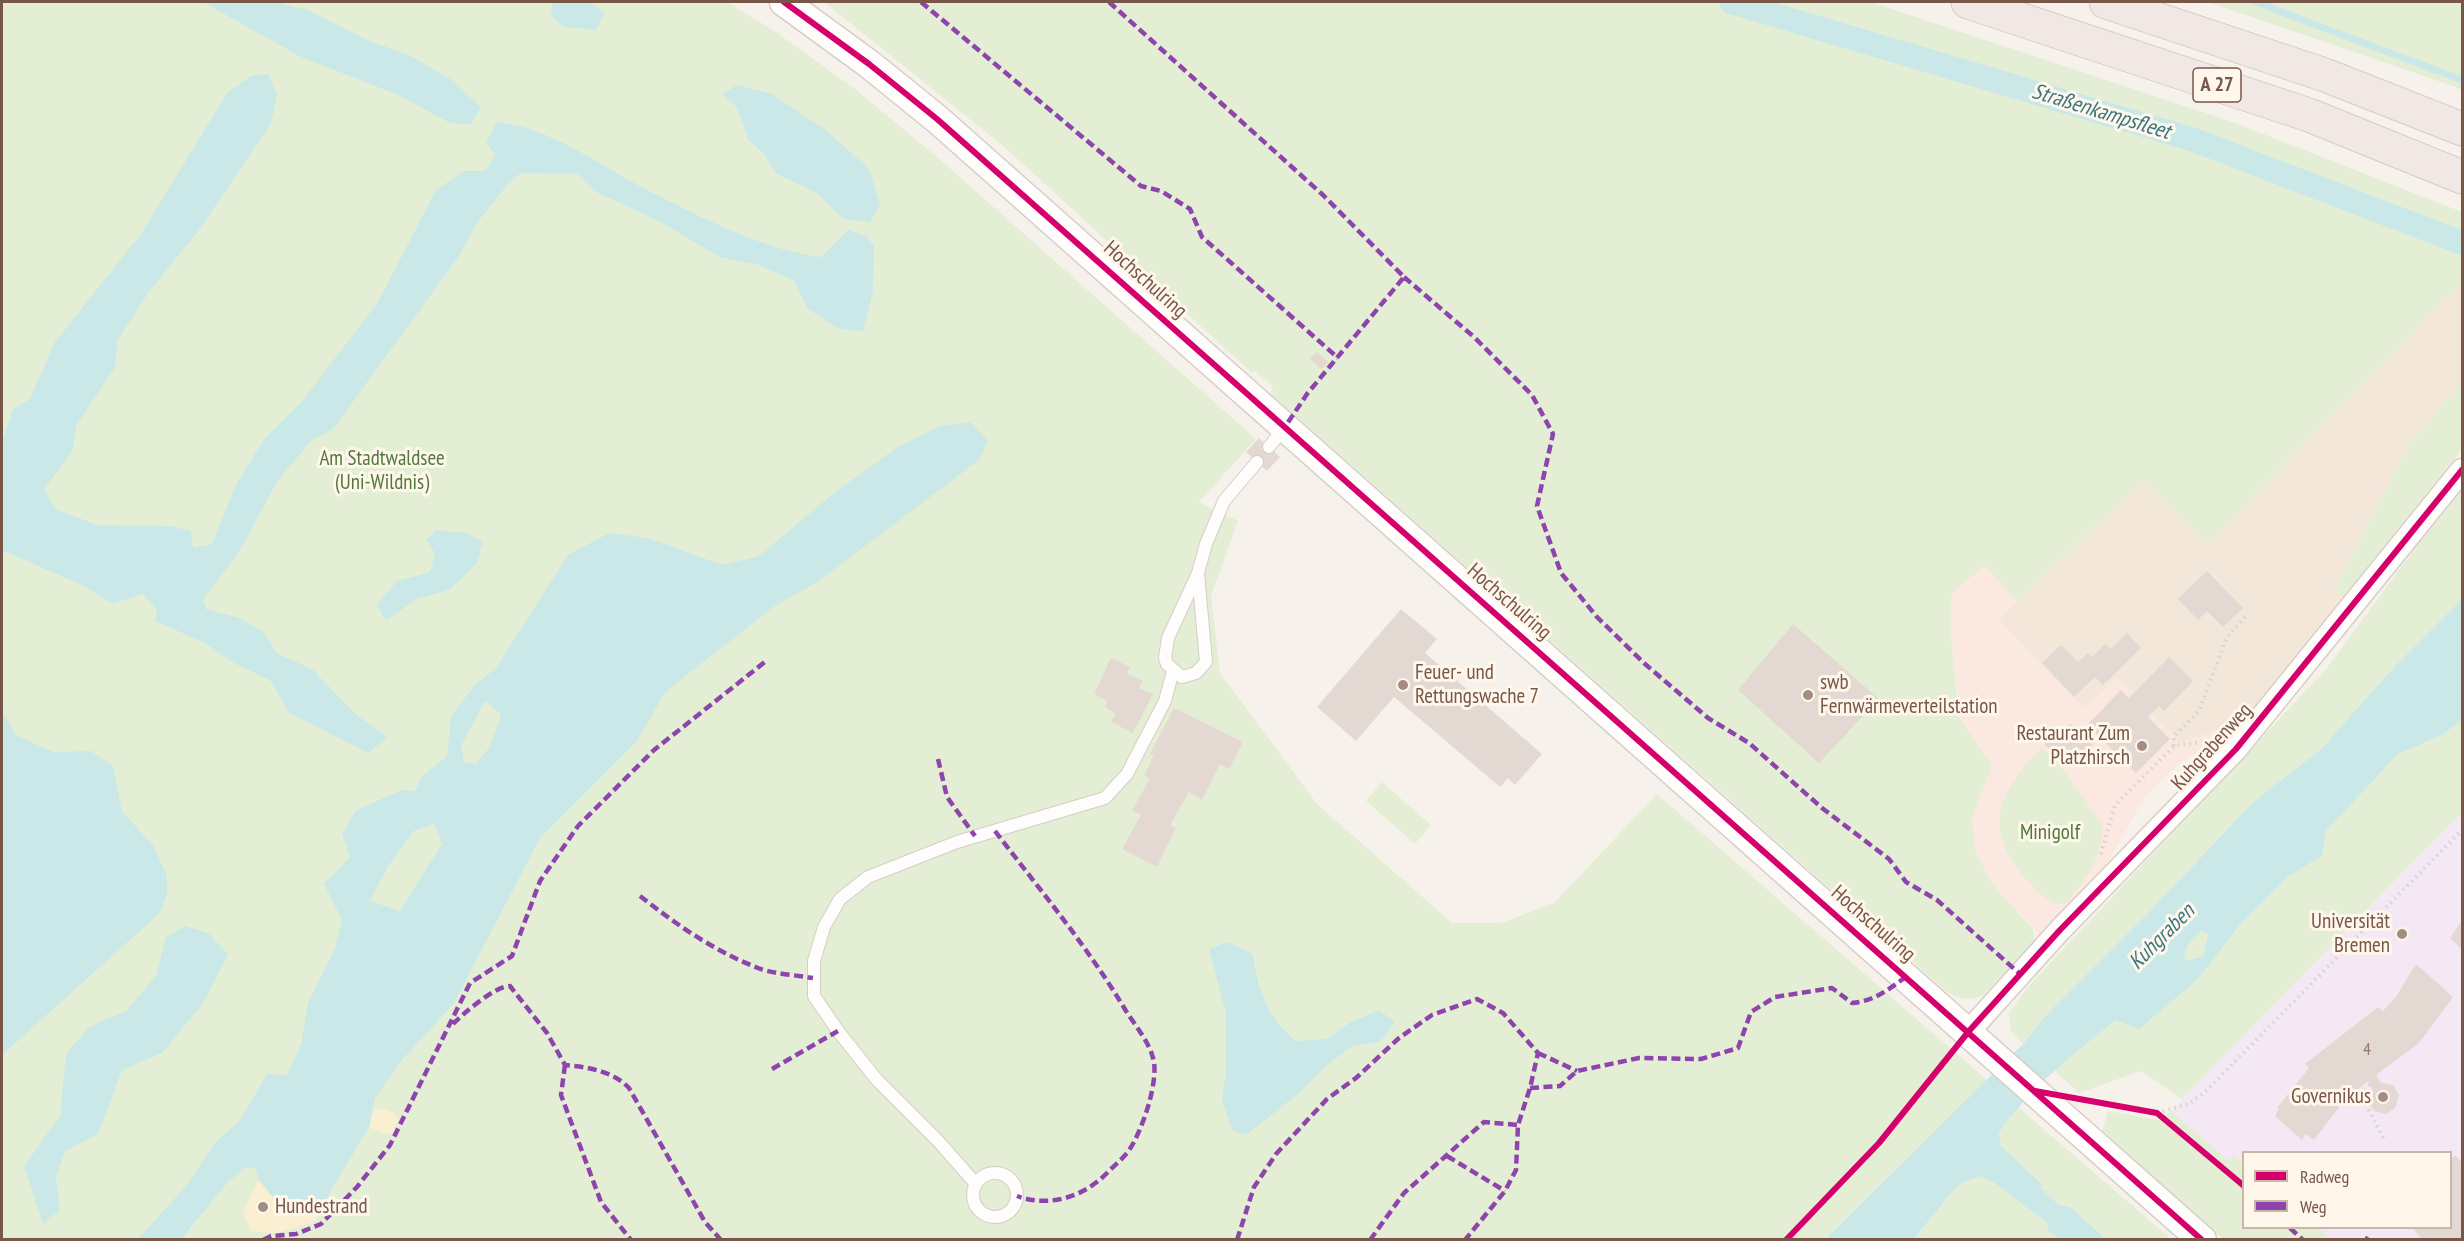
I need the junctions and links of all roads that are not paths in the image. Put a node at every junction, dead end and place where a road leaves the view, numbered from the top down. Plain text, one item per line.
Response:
1 (784, 2) edge
2 (1968, 2) edge
3 (2106, 2) edge
4 (2463, 129) edge
5 (2463, 177) edge
6 (1257, 462) dead end
7 (2463, 470) edge
8 (1198, 573) junction
9 (1173, 671) junction
10 (1969, 1031) junction
11 (976, 1184) dead end
12 (2202, 1239) edge

1 - 10 street, Hochschulring
2 - 5 highway, A 27
3 - 4 highway, A 27
6 - 8 lane
7 - 10 street, Kuhgrabenweg
8 - 9 lane
8 - 9 lane
9 - 11 lane
10 - 12 street, Hochschulring

